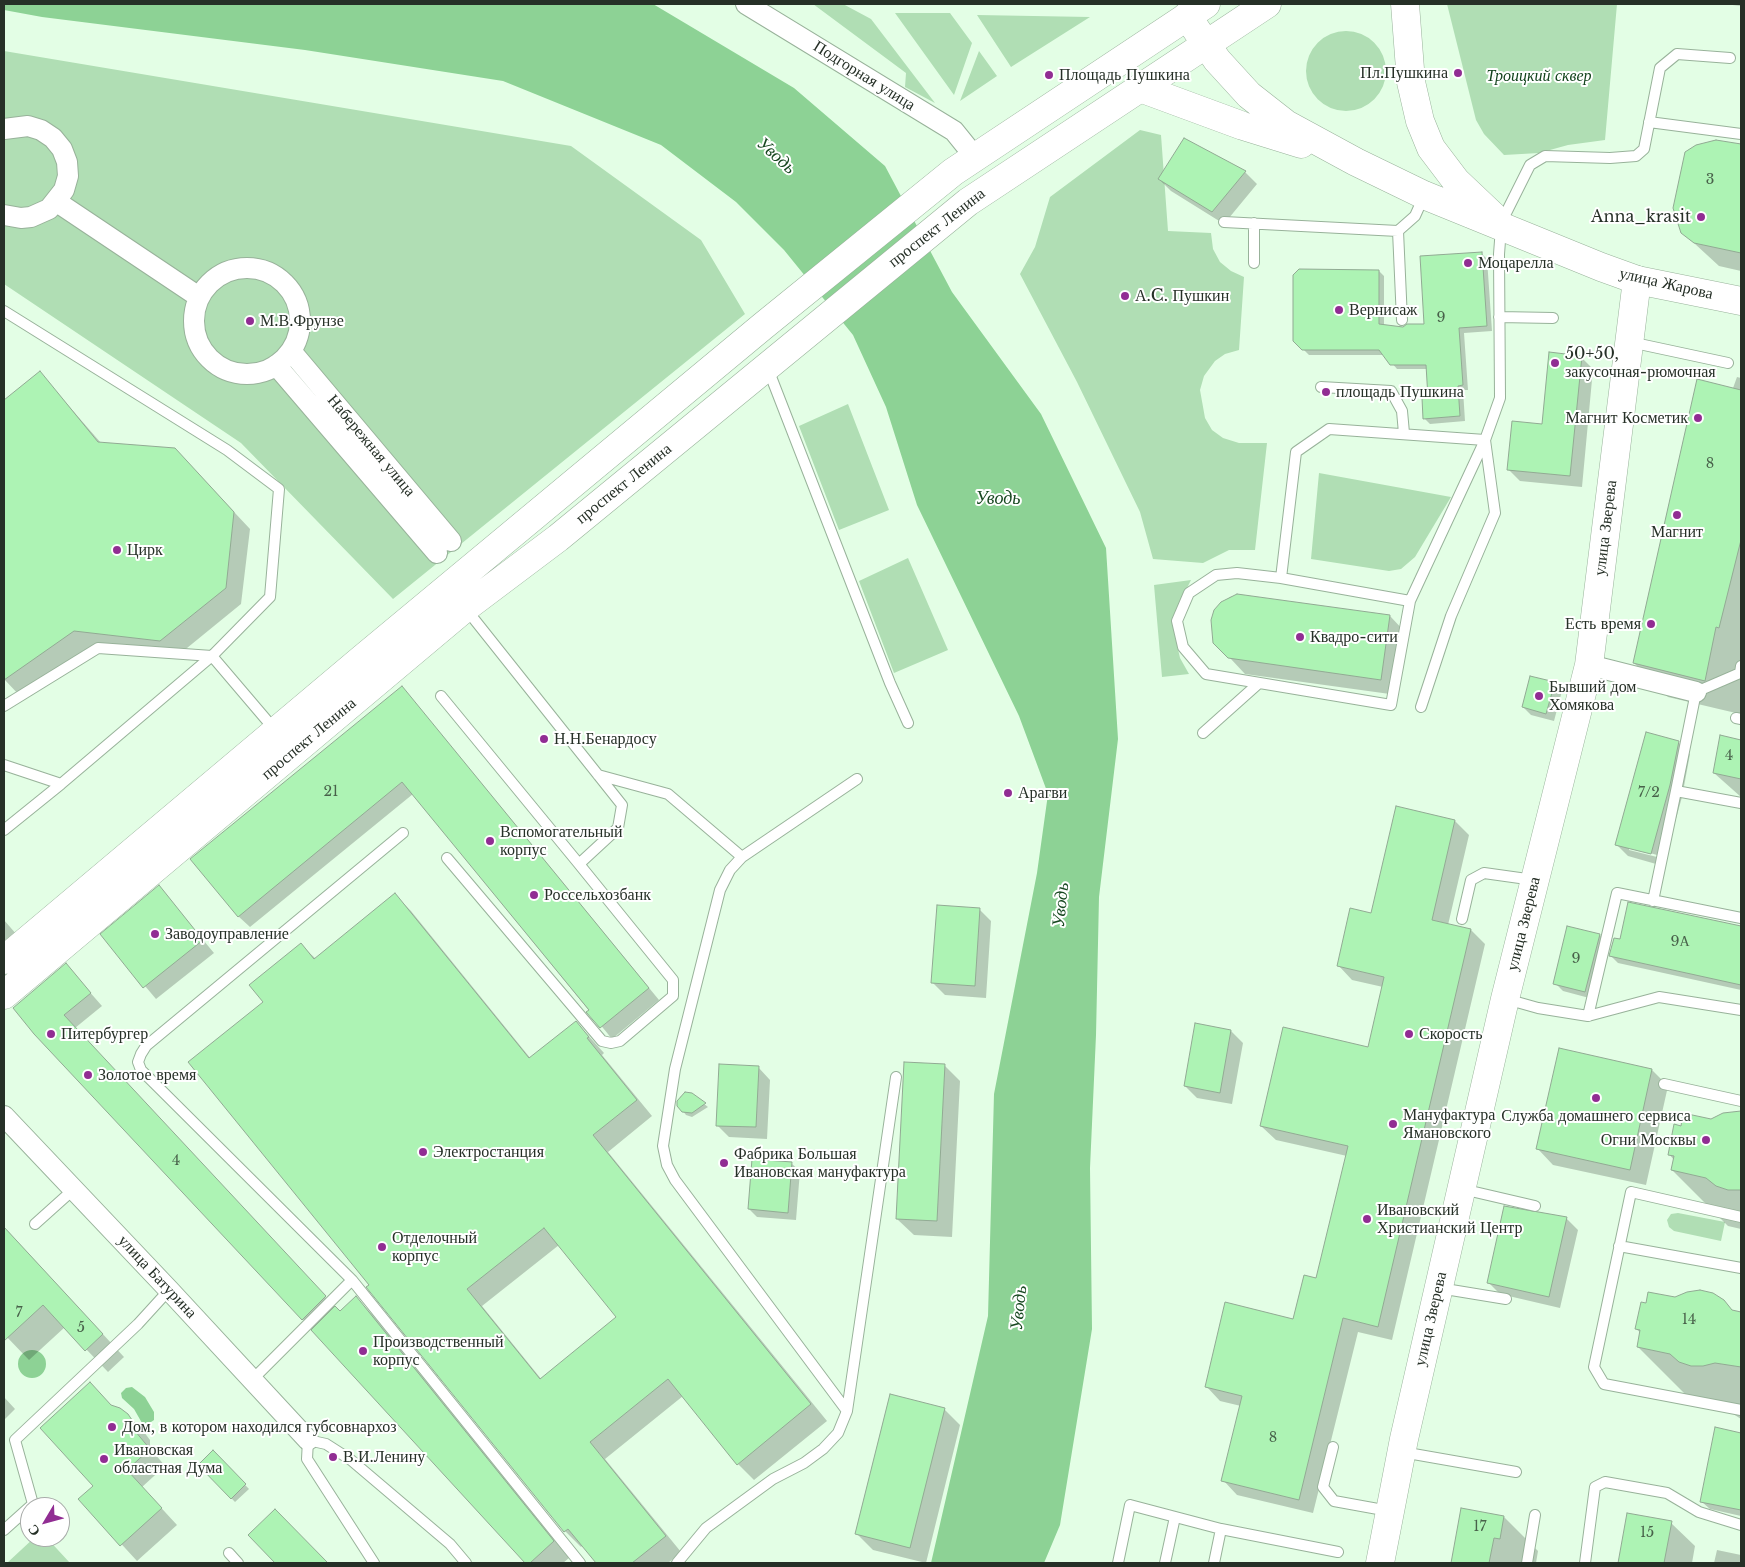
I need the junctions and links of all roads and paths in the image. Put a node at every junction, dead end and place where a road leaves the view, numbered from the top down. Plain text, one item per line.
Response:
1 (746, 4) edge
2 (1267, 4) edge
3 (1405, 4) edge
4 (1197, 10) edge
5 (1206, 44) junction
6 (1730, 58) dead end
7 (1140, 88) junction
8 (1649, 122) junction
9 (4, 129) edge
10 (1741, 134) edge
11 (1356, 162) junction
12 (964, 164) junction
13 (1424, 195) junction
14 (57, 202) junction
15 (4, 215) edge
16 (1224, 222) dead end
17 (1254, 223) junction
18 (1501, 224) junction
19 (1398, 231) junction
20 (1254, 263) dead end
21 (1637, 280) junction
22 (199, 297) junction
23 (1741, 300) edge
24 (4, 311) edge
25 (1499, 317) junction
26 (1553, 318) dead end
27 (1402, 320) dead end
28 (1629, 342) junction
29 (291, 351) junction
30 (774, 359) junction
31 (1728, 363) dead end
32 (276, 365) junction
33 (1321, 387) dead end
34 (1404, 432) junction
35 (1485, 440) junction
36 (1280, 578) junction
37 (1410, 601) junction
38 (465, 608) junction
39 (212, 656) junction
40 (1589, 665) junction
41 (1741, 671) edge
42 (1259, 683) junction
43 (1696, 692) junction
44 (440, 696) dead end
45 (4, 706) edge
46 (1421, 706) dead end
47 (908, 723) dead end
48 (276, 731) junction
49 (1203, 733) dead end
50 (4, 765) edge
51 (598, 775) junction
52 (857, 779) dead end
53 (61, 784) junction
54 (1676, 791) junction
55 (1741, 803) edge
56 (4, 830) edge
57 (403, 833) dead end
58 (742, 856) junction
59 (447, 858) dead end
60 (579, 864) junction
61 (1535, 881) junction
62 (1653, 901) junction
63 (1741, 918) edge
64 (1462, 919) dead end
65 (4, 960) edge
66 (4, 995) edge
67 (1505, 999) junction
68 (1741, 1010) edge
69 (1588, 1016) junction
70 (896, 1077) dead end
71 (1664, 1084) dead end
72 (1741, 1101) edge
73 (4, 1116) edge
74 (1461, 1188) junction
75 (74, 1189) junction
76 (1535, 1206) dead end
77 (1741, 1217) edge
78 (35, 1224) dead end
79 (1619, 1246) junction
80 (1741, 1268) edge
81 (352, 1280) junction
82 (1438, 1288) junction
83 (169, 1290) junction
84 (1506, 1299) dead end
85 (252, 1379) junction
86 (1741, 1410) edge
87 (847, 1411) junction
88 (308, 1440) junction
89 (1333, 1447) dead end
90 (1401, 1452) junction
91 (1516, 1472) dead end
92 (1390, 1511) junction
93 (1535, 1515) dead end
94 (1175, 1517) junction
95 (1741, 1525) edge
96 (1221, 1528) junction
97 (4, 1530) edge
98 (1338, 1552) dead end
99 (229, 1553) dead end
100 (238, 1563) edge
101 (374, 1563) edge
102 (466, 1563) edge
103 (580, 1563) edge
104 (677, 1563) edge
105 (1118, 1563) edge
106 (1165, 1563) edge
107 (1214, 1563) edge
108 (1380, 1563) edge
109 (1527, 1563) edge
110 (1585, 1563) edge

1 - 12 street, Подгорная улица
2 - 5 main road, проспект Ленина
3 - 18 main road
4 - 5 main road
4 - 12 main road, проспект Ленина
5 - 7 main road, проспект Ленина
5 - 11 main road
6 - 8 lane
7 - 11 main road
7 - 30 main road, проспект Ленина
8 - 10 lane
8 - 18 lane
9 - 14 street
11 - 13 main road
12 - 48 main road, проспект Ленина
13 - 18 main road
13 - 19 lane
14 - 15 street
14 - 22 street
16 - 17 lane
17 - 19 lane
17 - 20 lane
18 - 21 main road, улица Жарова
18 - 25 lane
19 - 27 lane
21 - 23 main road, улица Жарова
21 - 28 main road, улица Зверева
22 - 29 street
22 - 32 street
24 - 39 lane
25 - 26 lane
25 - 35 lane
28 - 31 lane
28 - 40 main road, улица Зверева
29 - 32 street
29 - 32 street, Набережная улица
30 - 38 main road, проспект Ленина
30 - 47 lane
33 - 34 lane
34 - 35 lane
34 - 36 lane
35 - 37 lane
35 - 46 lane
36 - 37 lane
36 - 42 lane
37 - 42 lane
38 - 51 lane
38 - 66 main road, проспект Ленина
39 - 45 lane
39 - 48 lane
39 - 53 lane
40 - 43 street
40 - 61 main road, улица Зверева
41 - 43 lane
42 - 49 lane
43 - 54 lane
44 - 60 lane
48 - 65 main road, проспект Ленина
50 - 53 lane
51 - 58 lane
51 - 60 lane
52 - 58 lane
53 - 56 lane
54 - 55 lane
54 - 62 lane
57 - 81 lane
58 - 87 lane
59 - 60 lane
61 - 64 lane
61 - 67 main road, улица Зверева
62 - 63 lane
62 - 69 lane
67 - 69 lane
67 - 74 main road, улица Зверева
68 - 69 lane
70 - 87 lane
71 - 72 lane
73 - 75 street, улица Батурина
74 - 76 lane
74 - 82 main road, улица Зверева
75 - 78 lane
75 - 83 street, улица Батурина
77 - 79 lane
79 - 80 lane
79 - 86 lane
81 - 85 lane
81 - 103 lane
82 - 84 lane
82 - 90 main road, улица Зверева
83 - 85 street, улица Батурина
83 - 97 lane
85 - 88 street, улица Батурина
87 - 104 lane
88 - 101 lane
88 - 102 lane
89 - 92 lane
90 - 91 lane
90 - 92 main road, улица Зверева
92 - 108 main road, улица Зверева
93 - 109 lane
94 - 96 lane
94 - 105 lane
94 - 106 lane
95 - 110 lane
96 - 98 lane
96 - 107 lane
99 - 100 lane

